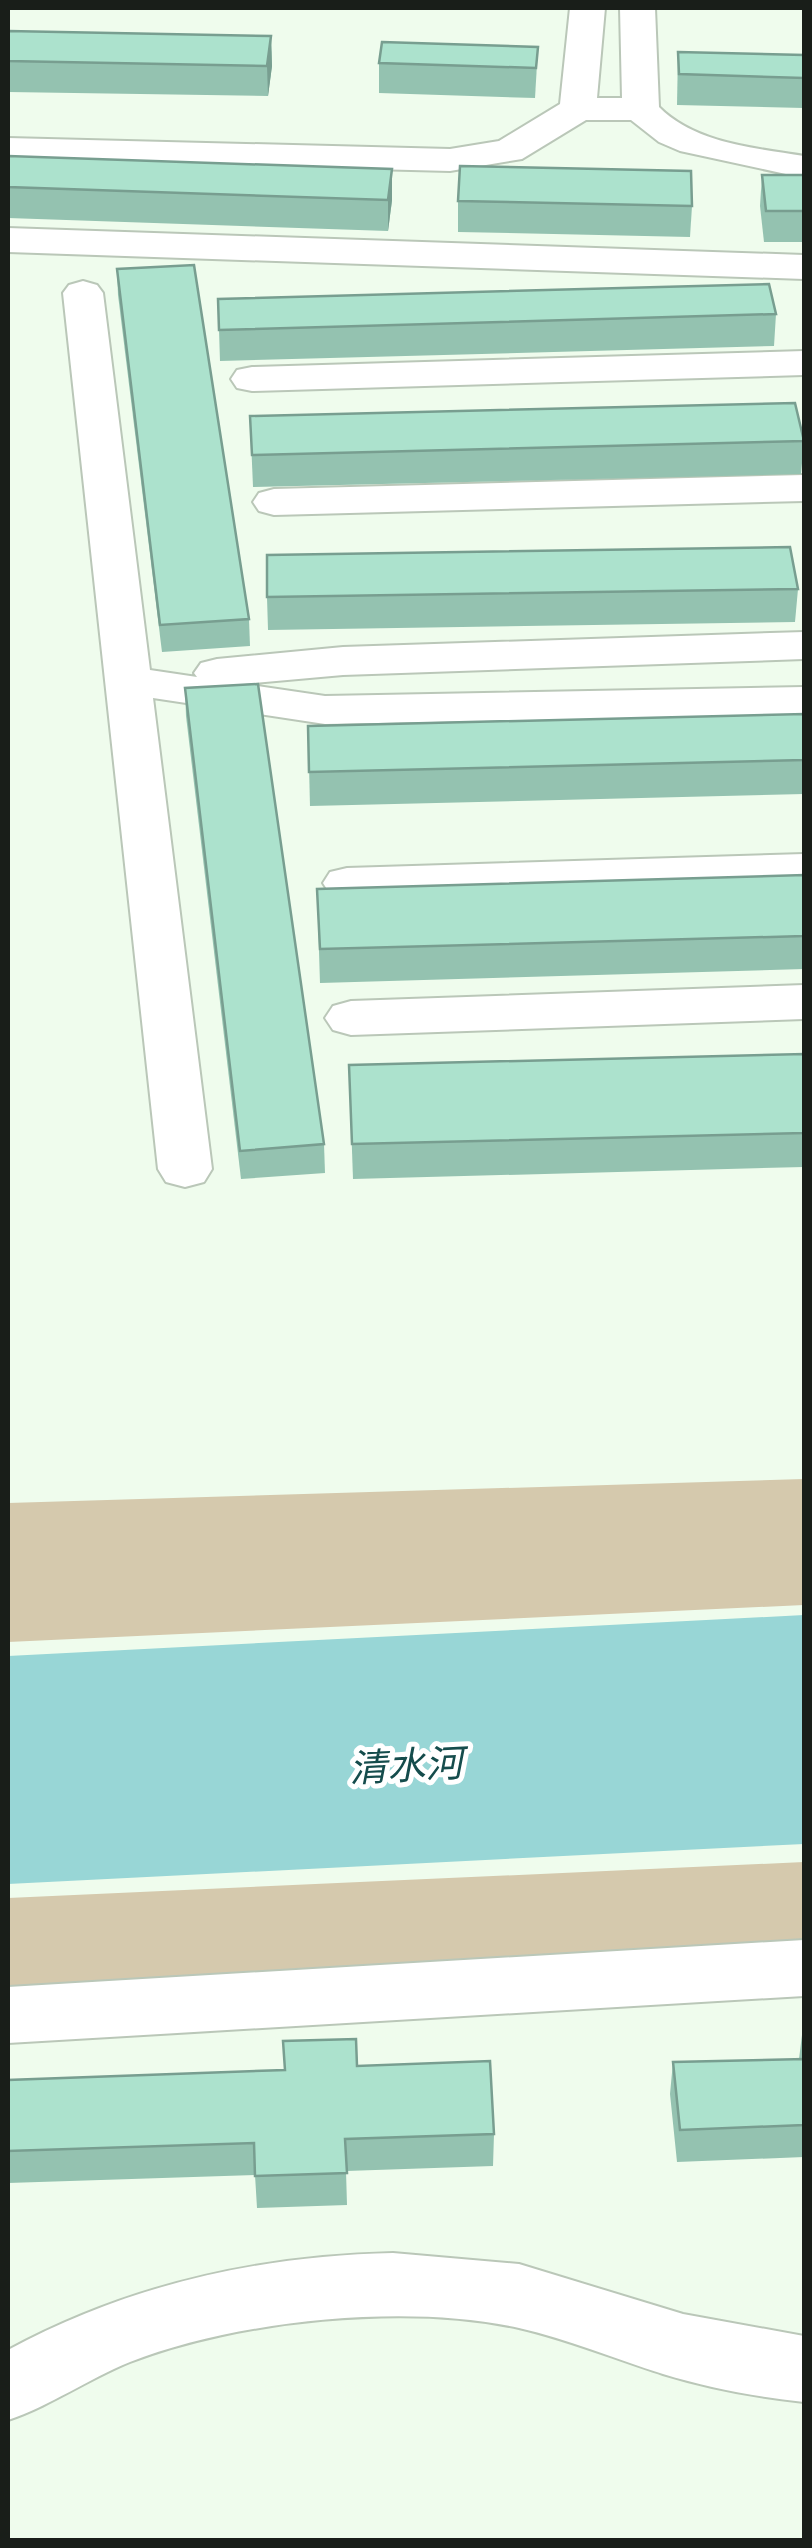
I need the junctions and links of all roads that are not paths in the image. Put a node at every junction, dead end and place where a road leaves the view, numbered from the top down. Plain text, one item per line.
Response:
1 (587, 8) edge
2 (638, 8) edge
3 (578, 109) junction
4 (641, 109) junction
5 (8, 149) edge
6 (804, 167) edge
7 (8, 240) edge
8 (804, 267) edge
9 (84, 293) dead end
10 (804, 363) edge
11 (252, 379) dead end
12 (804, 488) edge
13 (274, 502) dead end
14 (804, 645) edge
15 (130, 681) junction
16 (804, 700) edge
17 (804, 870) edge
18 (347, 883) dead end
19 (804, 1002) edge
20 (351, 1018) dead end
21 (185, 1169) dead end
22 (804, 1968) edge
23 (8, 2016) edge
24 (804, 2369) edge
25 (8, 2387) edge

1 - 3 lane
2 - 4 lane
3 - 4 lane
3 - 5 lane
4 - 6 lane
7 - 8 lane
9 - 15 lane
10 - 11 lane
12 - 13 lane
14 - 15 lane
15 - 16 lane
15 - 21 lane
17 - 18 lane
19 - 20 lane
22 - 23 lane
24 - 25 lane

